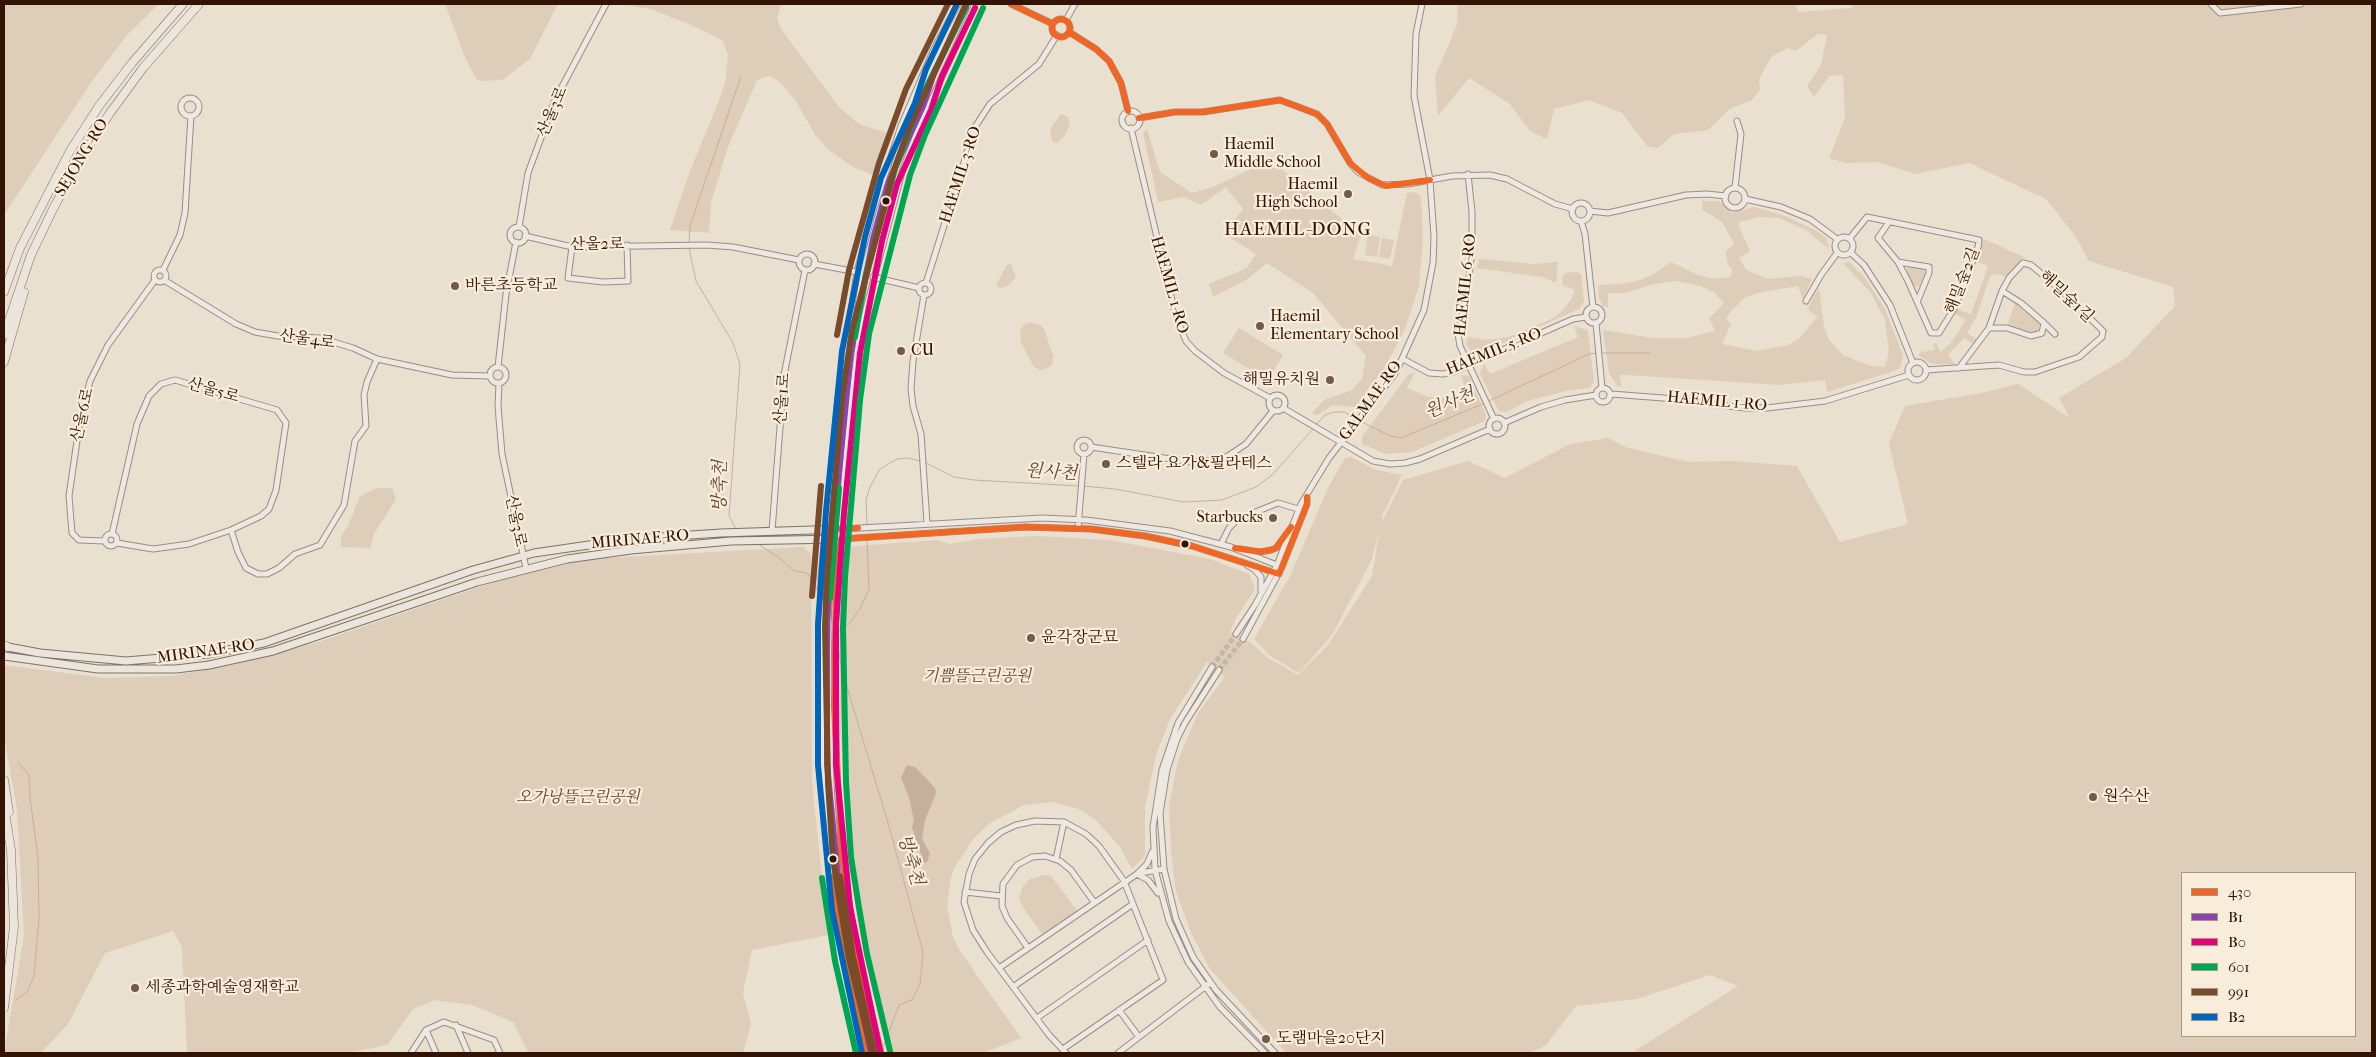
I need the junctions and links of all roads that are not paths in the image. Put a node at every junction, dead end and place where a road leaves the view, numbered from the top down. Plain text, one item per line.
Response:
1 (183, 4) edge
2 (199, 4) edge
3 (606, 4) edge
4 (958, 4) edge
5 (975, 4) edge
6 (1011, 4) edge
7 (1075, 4) edge
8 (1422, 4) edge
9 (2211, 4) edge
10 (2301, 4) edge
11 (1066, 20) junction
12 (1053, 24) junction
13 (1070, 32) junction
14 (1057, 35) junction
15 (1128, 111) junction
16 (191, 116) dead end
17 (1139, 118) junction
18 (1738, 121) dead end
19 (1130, 128) junction
20 (1468, 174) junction
21 (1430, 180) junction
22 (1735, 188) junction
23 (1726, 196) junction
24 (1745, 198) junction
25 (43, 200) junction
26 (54, 207) junction
27 (1572, 209) junction
28 (1590, 211) junction
29 (1581, 221) junction
30 (1890, 222) junction
31 (519, 227) junction
32 (525, 236) junction
33 (1850, 238) junction
34 (1837, 239) junction
35 (516, 242) junction
36 (627, 245) junction
37 (572, 247) junction
38 (1837, 253) junction
39 (1851, 253) junction
40 (799, 260) junction
41 (1898, 262) junction
42 (814, 264) junction
43 (163, 270) junction
44 (805, 270) junction
45 (857, 272) junction
46 (873, 277) junction
47 (4, 279) edge
48 (155, 280) junction
49 (164, 280) junction
50 (926, 283) junction
51 (919, 288) junction
52 (2002, 291) junction
53 (4, 292) edge
54 (924, 295) junction
55 (1918, 300) junction
56 (1806, 301) dead end
57 (1593, 307) junction
58 (1586, 317) junction
59 (1596, 323) junction
60 (2044, 323) junction
61 (1989, 328) junction
62 (2055, 334) dead end
63 (4, 335) edge
64 (377, 359) junction
65 (1403, 360) junction
66 (4, 362) edge
67 (1914, 363) junction
68 (1469, 365) junction
69 (498, 367) junction
70 (1960, 368) junction
71 (1926, 370) junction
72 (1909, 375) junction
73 (489, 376) junction
74 (499, 383) junction
75 (1602, 388) junction
76 (1611, 394) junction
77 (1596, 395) junction
78 (1270, 398) junction
79 (1283, 408) junction
80 (1273, 411) junction
81 (1494, 419) junction
82 (1504, 423) junction
83 (1490, 429) junction
84 (1341, 442) junction
85 (1091, 447) junction
86 (1084, 454) junction
87 (1307, 497) junction
88 (1298, 509) junction
89 (1079, 519) junction
90 (927, 523) junction
91 (1292, 526) junction
92 (1078, 528) junction
93 (826, 529) junction
94 (842, 529) junction
95 (231, 530) junction
96 (772, 530) junction
97 (112, 534) junction
98 (825, 539) junction
99 (841, 539) junction
100 (105, 541) junction
101 (117, 543) junction
102 (1221, 544) junction
103 (1230, 547) junction
104 (522, 556) junction
105 (1233, 558) junction
106 (1280, 566) junction
107 (526, 568) junction
108 (1276, 573) junction
109 (1256, 603) junction
110 (1236, 634) tunnel mouth
111 (1243, 639) tunnel mouth
112 (5, 646) edge
113 (4, 656) edge
114 (1212, 667) tunnel mouth
115 (1219, 670) tunnel mouth
116 (4, 780) edge
117 (4, 806) edge
118 (1064, 822) junction
119 (1153, 845) junction
120 (1056, 859) junction
121 (1164, 869) junction
122 (1155, 870) junction
123 (1137, 874) junction
124 (1124, 882) junction
125 (965, 892) junction
126 (1001, 896) junction
127 (13, 897) junction
128 (1161, 898) junction
129 (1094, 902) junction
130 (1133, 904) junction
131 (1148, 940) junction
132 (1028, 948) junction
133 (999, 968) junction
134 (1210, 983) junction
135 (1013, 987) junction
136 (1204, 987) junction
137 (4, 1008) edge
138 (1119, 1010) junction
139 (1037, 1018) junction
140 (456, 1025) junction
141 (424, 1032) junction
142 (1139, 1038) junction
143 (1065, 1051) edge
144 (411, 1053) edge
145 (436, 1053) edge
146 (468, 1053) edge
147 (500, 1053) edge
148 (865, 1053) edge
149 (881, 1053) edge
150 (1118, 1053) edge
151 (1265, 1053) edge
152 (1275, 1053) edge

1 - 25 highway, SEJONG-RO
2 - 26 highway, SEJONG-RO
3 - 31 street, 산울3로
4 - 45 street
5 - 46 street
6 - 12 street
7 - 11 street
8 - 21 street, GALMAE-RO
9 - 10 street
11 - 12 street
11 - 13 street
12 - 14 street
13 - 14 street
13 - 15 street
14 - 50 street, HAEMIL 3-RO
15 - 17 street
15 - 19 street
16 - 43 street
17 - 19 street
17 - 21 street
18 - 22 street
19 - 78 street, HAEMIL 1-RO
20 - 21 street
20 - 27 street
20 - 68 street, HAEMIL 6-RO
21 - 65 street, GALMAE-RO
22 - 23 street
22 - 24 street
23 - 24 street
23 - 28 street
24 - 34 street
25 - 47 highway
25 - 53 highway, SEJONG-RO
26 - 63 highway, SEJONG-RO
26 - 66 highway
27 - 28 street
27 - 29 street
28 - 29 street
29 - 57 street
30 - 33 street, 해밀숲2길
30 - 41 street, 해밀숲2길
30 - 55 street, 해밀숲2길
31 - 32 street
31 - 35 street
32 - 35 street
32 - 37 street, 산울2로
33 - 34 street
33 - 39 street
34 - 38 street
35 - 69 street
36 - 37 street, 산울2로
36 - 37 street
36 - 40 street, 산울2로
38 - 39 street
38 - 56 street
39 - 67 street
40 - 42 street
40 - 44 street
41 - 55 street, 해밀숲2길
41 - 55 street
42 - 44 street
42 - 45 street
43 - 48 street
43 - 49 street
44 - 96 street, 산울1로
45 - 93 street
46 - 51 street
46 - 94 street
48 - 49 street
48 - 100 street, 산울6로
49 - 64 street, 산울4로
50 - 51 street
50 - 54 street
51 - 54 street
52 - 60 street
52 - 61 street, 해밀숲1길
52 - 70 street, 해밀숲1길
54 - 90 street
57 - 58 street
57 - 59 street
58 - 59 street
58 - 68 street, HAEMIL 5-RO
59 - 75 street
60 - 61 street
60 - 62 street
61 - 70 street, 해밀숲1길
64 - 73 street, 산울4로
64 - 95 street
65 - 68 street, HAEMIL 5-RO
65 - 84 street, GALMAE-RO
67 - 71 street
67 - 72 street
68 - 81 street, HAEMIL 6-RO
69 - 73 street
69 - 74 street
70 - 71 street, 해밀숲1길
71 - 72 street
72 - 76 street, HAEMIL 1-RO
73 - 74 street
74 - 104 street, 산울3로
75 - 76 street
75 - 77 street
76 - 77 street
77 - 82 street
78 - 79 street
78 - 80 street
79 - 80 street
79 - 84 street
80 - 85 street
81 - 82 street
81 - 83 street
82 - 83 street
83 - 84 street
84 - 87 street, GALMAE-RO
85 - 86 street
85 - 86 street
86 - 89 street
87 - 88 street, GALMAE-RO
87 - 106 street, GALMAE-RO
88 - 91 street, GALMAE-RO
88 - 102 street
89 - 90 street, MIRINAE-RO
89 - 92 street
89 - 102 street, MIRINAE-RO
90 - 94 street, MIRINAE-RO
91 - 103 street
91 - 106 street, GALMAE-RO
92 - 99 street, MIRINAE-RO
92 - 105 street, MIRINAE-RO
93 - 94 main road, MIRINAE-RO
93 - 96 main road, MIRINAE-RO
93 - 98 street
94 - 99 street
95 - 97 street, 산울5로
95 - 101 street, 산울5로
96 - 104 main road, MIRINAE-RO
97 - 100 street
97 - 101 street
98 - 99 main road, MIRINAE-RO
98 - 107 main road, MIRINAE-RO
98 - 148 street
99 - 149 street
100 - 101 street
102 - 103 street, MIRINAE-RO
103 - 106 street, MIRINAE-RO
104 - 107 street, 산울3로
104 - 112 main road, MIRINAE-RO
105 - 108 street, MIRINAE-RO
105 - 109 street
106 - 108 street, GALMAE-RO
107 - 113 main road, MIRINAE-RO
108 - 109 street, GALMAE-RO
108 - 111 street, GALMAE-RO
109 - 110 street, GALMAE-RO
114 - 119 street
115 - 121 street
116 - 127 highway
117 - 127 highway
118 - 120 street
118 - 124 street
118 - 125 street
119 - 122 street
119 - 123 street
120 - 126 street
120 - 129 street
121 - 122 street
121 - 134 street
122 - 123 street
122 - 128 street
123 - 124 street
123 - 128 street
124 - 129 street
124 - 130 street
125 - 126 street
125 - 133 street
126 - 132 street
127 - 137 highway
128 - 136 street
129 - 132 street
130 - 131 street
130 - 135 street
131 - 138 street
131 - 139 street
132 - 133 street
133 - 135 street
134 - 136 street
134 - 152 street
135 - 139 street
136 - 142 street
136 - 151 street
138 - 142 street
138 - 143 street
139 - 143 street
140 - 141 street
140 - 146 street
140 - 147 street
141 - 144 street
141 - 145 street
142 - 150 street

